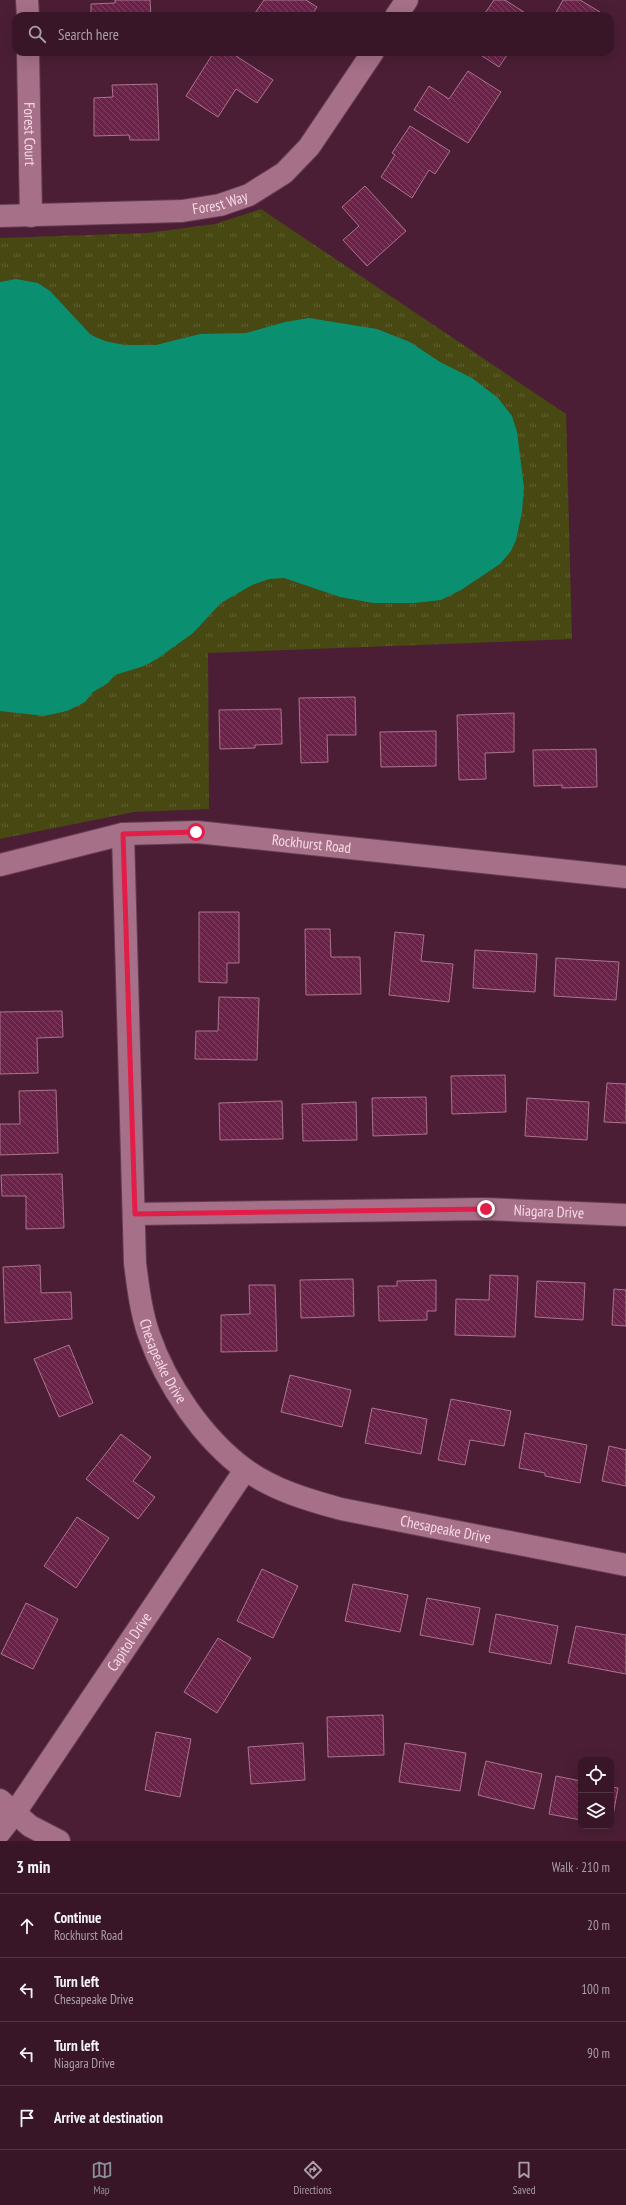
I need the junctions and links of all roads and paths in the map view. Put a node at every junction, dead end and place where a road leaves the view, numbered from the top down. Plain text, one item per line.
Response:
1 (27, 0) edge
2 (407, 0) edge
3 (28, 12) edge
4 (399, 12) edge
5 (28, 56) edge
6 (370, 56) edge
7 (0, 216) edge
8 (31, 216) junction
9 (123, 834) junction
10 (0, 865) edge
11 (626, 877) edge
12 (135, 1214) junction
13 (626, 1215) edge
14 (245, 1470) junction
15 (626, 1565) edge
16 (7, 1807) edge
17 (0, 1832) edge
18 (59, 1841) edge

1 - 3 street
2 - 4 street
5 - 8 street, Forest Court
6 - 8 street, Forest Way
7 - 8 street, Forest Way
9 - 10 street, Rockhurst Road
9 - 11 street, Rockhurst Road
9 - 12 street, Chesapeake Drive
12 - 13 street, Niagara Drive
12 - 14 street, Chesapeake Drive
14 - 15 street, Chesapeake Drive
14 - 16 street, Capitol Drive
16 - 17 street, Capitol Drive
16 - 18 street

